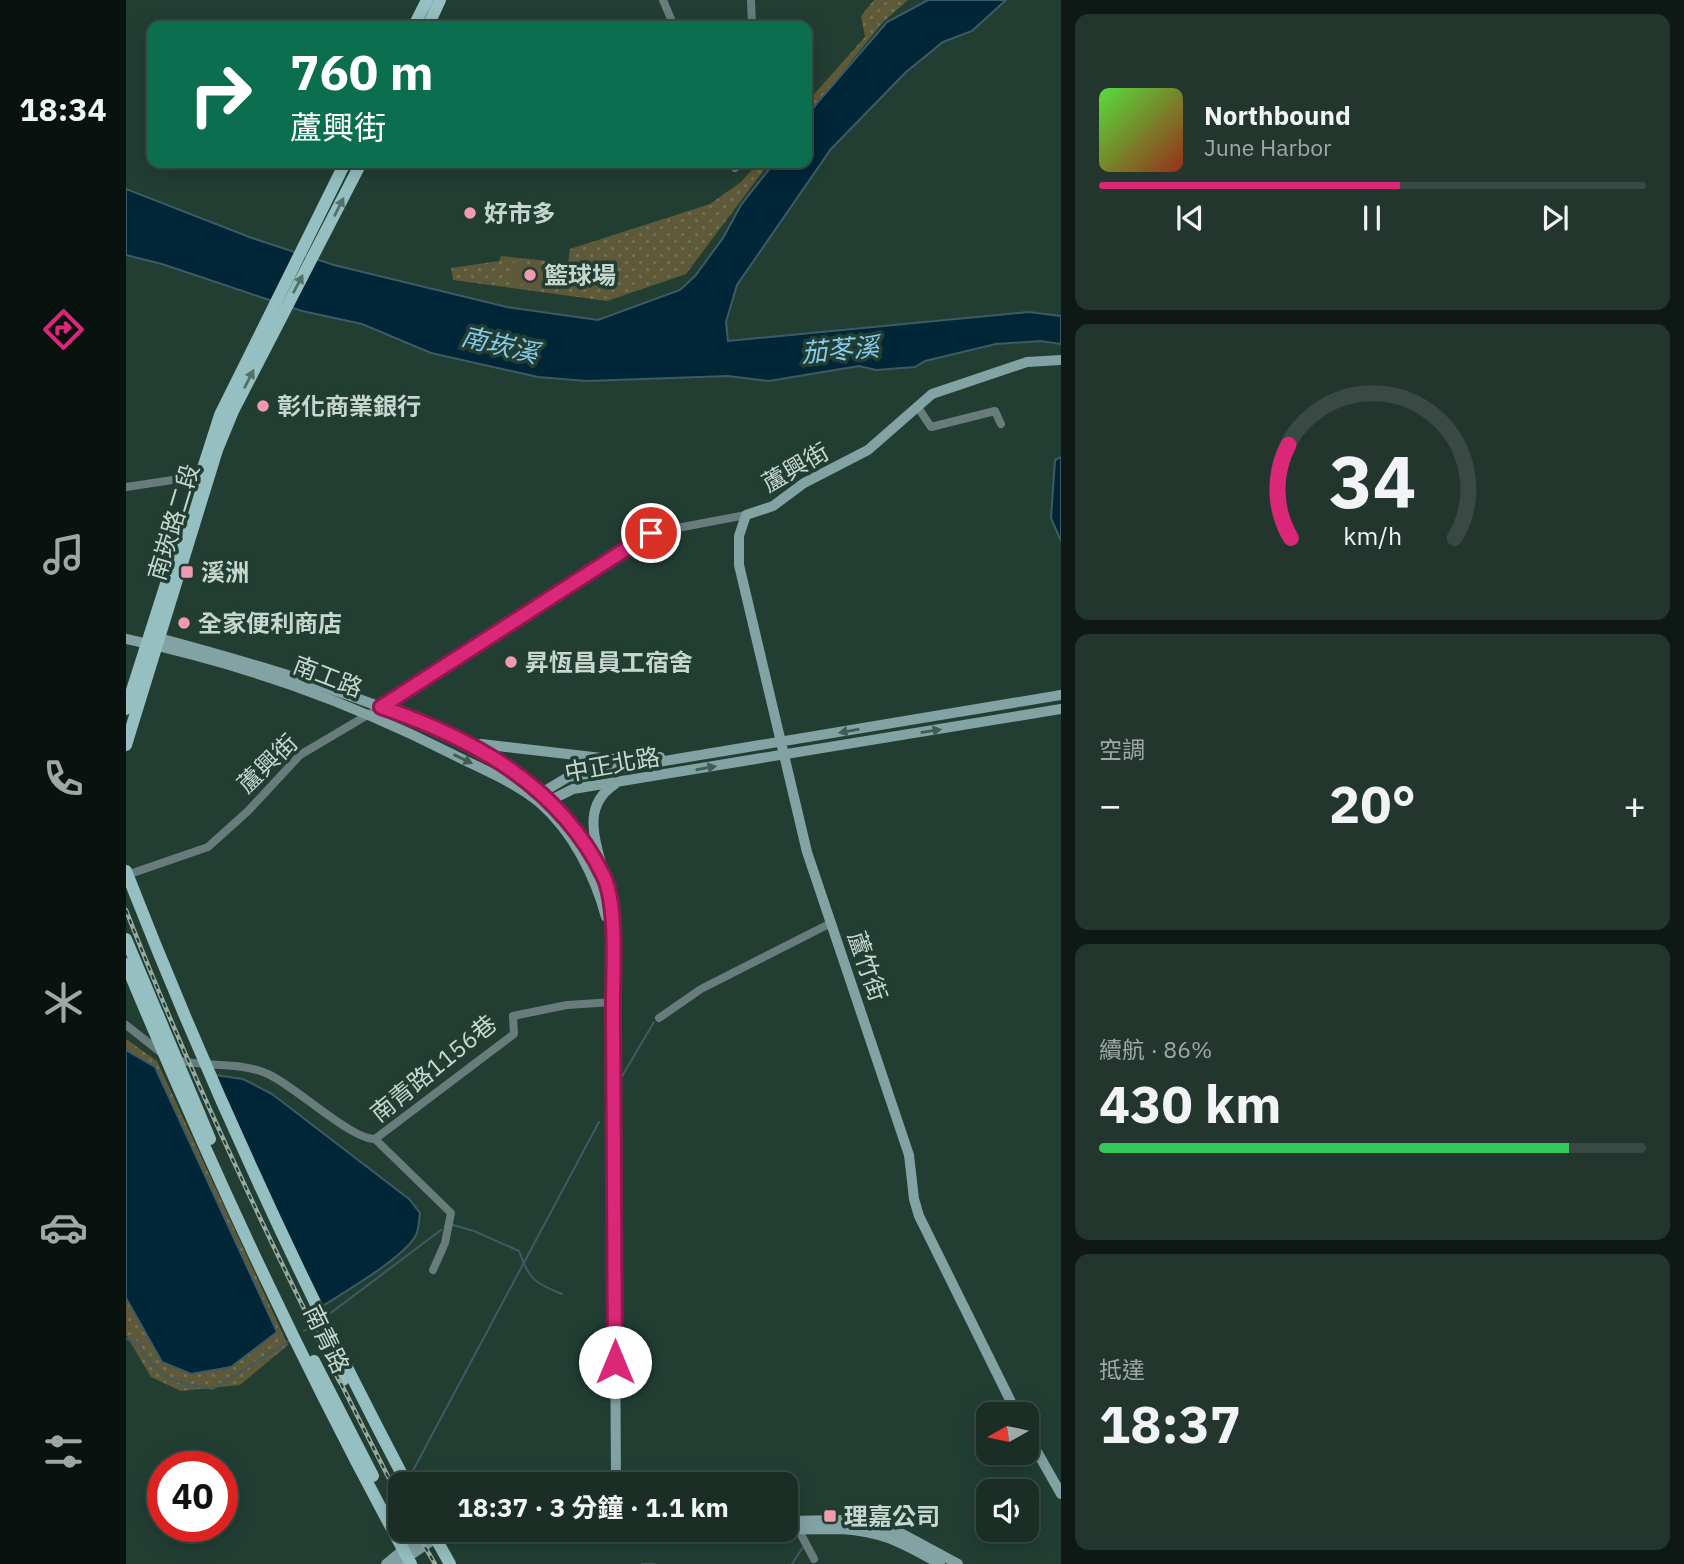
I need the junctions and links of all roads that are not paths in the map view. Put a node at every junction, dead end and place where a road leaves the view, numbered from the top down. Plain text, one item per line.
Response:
1 (427, 0) edge
2 (440, 0) edge
3 (663, 0) edge
4 (751, 0) edge
5 (416, 21) edge
6 (430, 21) edge
7 (672, 21) edge
8 (752, 21) edge
9 (342, 168) edge
10 (358, 168) edge
11 (274, 317) junction
12 (1061, 360) edge
13 (917, 406) junction
14 (1001, 424) dead end
15 (199, 476) junction
16 (126, 487) edge
17 (746, 515) junction
18 (126, 639) edge
19 (154, 642) junction
20 (1061, 695) edge
21 (381, 707) junction
22 (126, 709) edge
23 (1061, 709) edge
24 (369, 714) junction
25 (450, 734) junction
26 (783, 742) junction
27 (126, 746) edge
28 (786, 754) junction
29 (687, 757) junction
30 (615, 784) junction
31 (544, 799) junction
32 (127, 873) edge
33 (604, 876) junction
34 (126, 892) edge
35 (831, 923) junction
36 (126, 939) edge
37 (612, 947) junction
38 (126, 964) edge
39 (612, 1002) junction
40 (659, 1018) dead end
41 (126, 1025) edge
42 (171, 1058) junction
43 (202, 1066) junction
44 (375, 1139) junction
45 (225, 1174) junction
46 (250, 1183) junction
47 (268, 1202) junction
48 (233, 1209) junction
49 (433, 1269) dead end
50 (339, 1354) junction
51 (347, 1388) junction
52 (1011, 1402) edge
53 (1040, 1457) edge
54 (392, 1472) edge
55 (401, 1472) edge
56 (616, 1472) edge
57 (372, 1492) junction
58 (1061, 1494) edge
59 (388, 1503) edge
60 (388, 1511) edge
61 (798, 1524) edge
62 (798, 1532) edge
63 (421, 1542) edge
64 (434, 1542) edge
65 (437, 1542) edge
66 (407, 1555) edge
67 (934, 1558) edge
68 (814, 1559) dead end
69 (386, 1564) edge
70 (421, 1564) edge
71 (442, 1564) edge
72 (450, 1564) edge
73 (958, 1564) edge

1 - 5 main road
2 - 6 main road
3 - 7 street
4 - 8 street
9 - 11 main road
11 -> 10 main road
11 - 15 main road, 南崁路二段
19 -> 11 main road, 南崁路二段
12 - 13 street, 蘆興街
13 - 14 street
13 - 17 street, 蘆興街
15 - 16 street
15 - 19 main road, 南崁路二段
17 - 21 street, 蘆興街
17 - 26 street, 蘆竹街
18 - 19 street
19 - 21 street, 南工路
19 - 22 main road, 南崁路二段
19 - 24 street, 南工路
19 - 27 main road, 南崁路二段
20 -> 26 street, 中正北路
21 - 24 street, 蘆興街
21 - 25 street, 南工路
28 -> 23 street, 中正北路
24 -> 31 street, 南工路
24 - 32 street, 蘆興街
25 - 29 street
25 - 31 street, 南工路
26 - 28 street, 蘆竹街
26 - 29 street, 中正北路
30 -> 28 street, 中正北路
28 - 35 street, 蘆竹街
29 - 31 street, 中正北路
30 - 31 street, 中正北路
30 - 33 street
31 - 33 street, 南工路
31 - 37 street, 南工路
32 - 43 main road
33 - 37 street, 南工路
34 - 43 main road, 南青路
35 - 40 street
35 - 52 street, 蘆竹街
36 - 42 main road, 南青路
37 - 39 street, 南工路
38 - 42 main road
39 - 44 street, 南青路1156巷
39 - 56 street, 南工路
41 - 42 street
42 - 43 street, 南青路1156巷
42 - 45 main road, 南青路
42 - 48 main road
43 - 44 street, 南青路1156巷
43 - 46 main road, 南青路
43 - 47 main road
44 - 49 street
45 - 48 main road, 南青路
45 - 59 main road, 南青路
46 - 47 main road, 南青路
46 - 51 main road, 南青路
47 - 50 main road
48 - 57 main road
50 - 51 main road, 南青路
50 - 55 main road
51 - 54 main road, 南青路
53 - 58 street
57 - 60 main road, 南青路
57 - 66 main road
61 - 67 street
62 - 68 street
63 - 66 street
64 - 71 main road
65 - 72 main road
66 - 69 street
66 - 70 main road, 南青路
67 - 73 street

